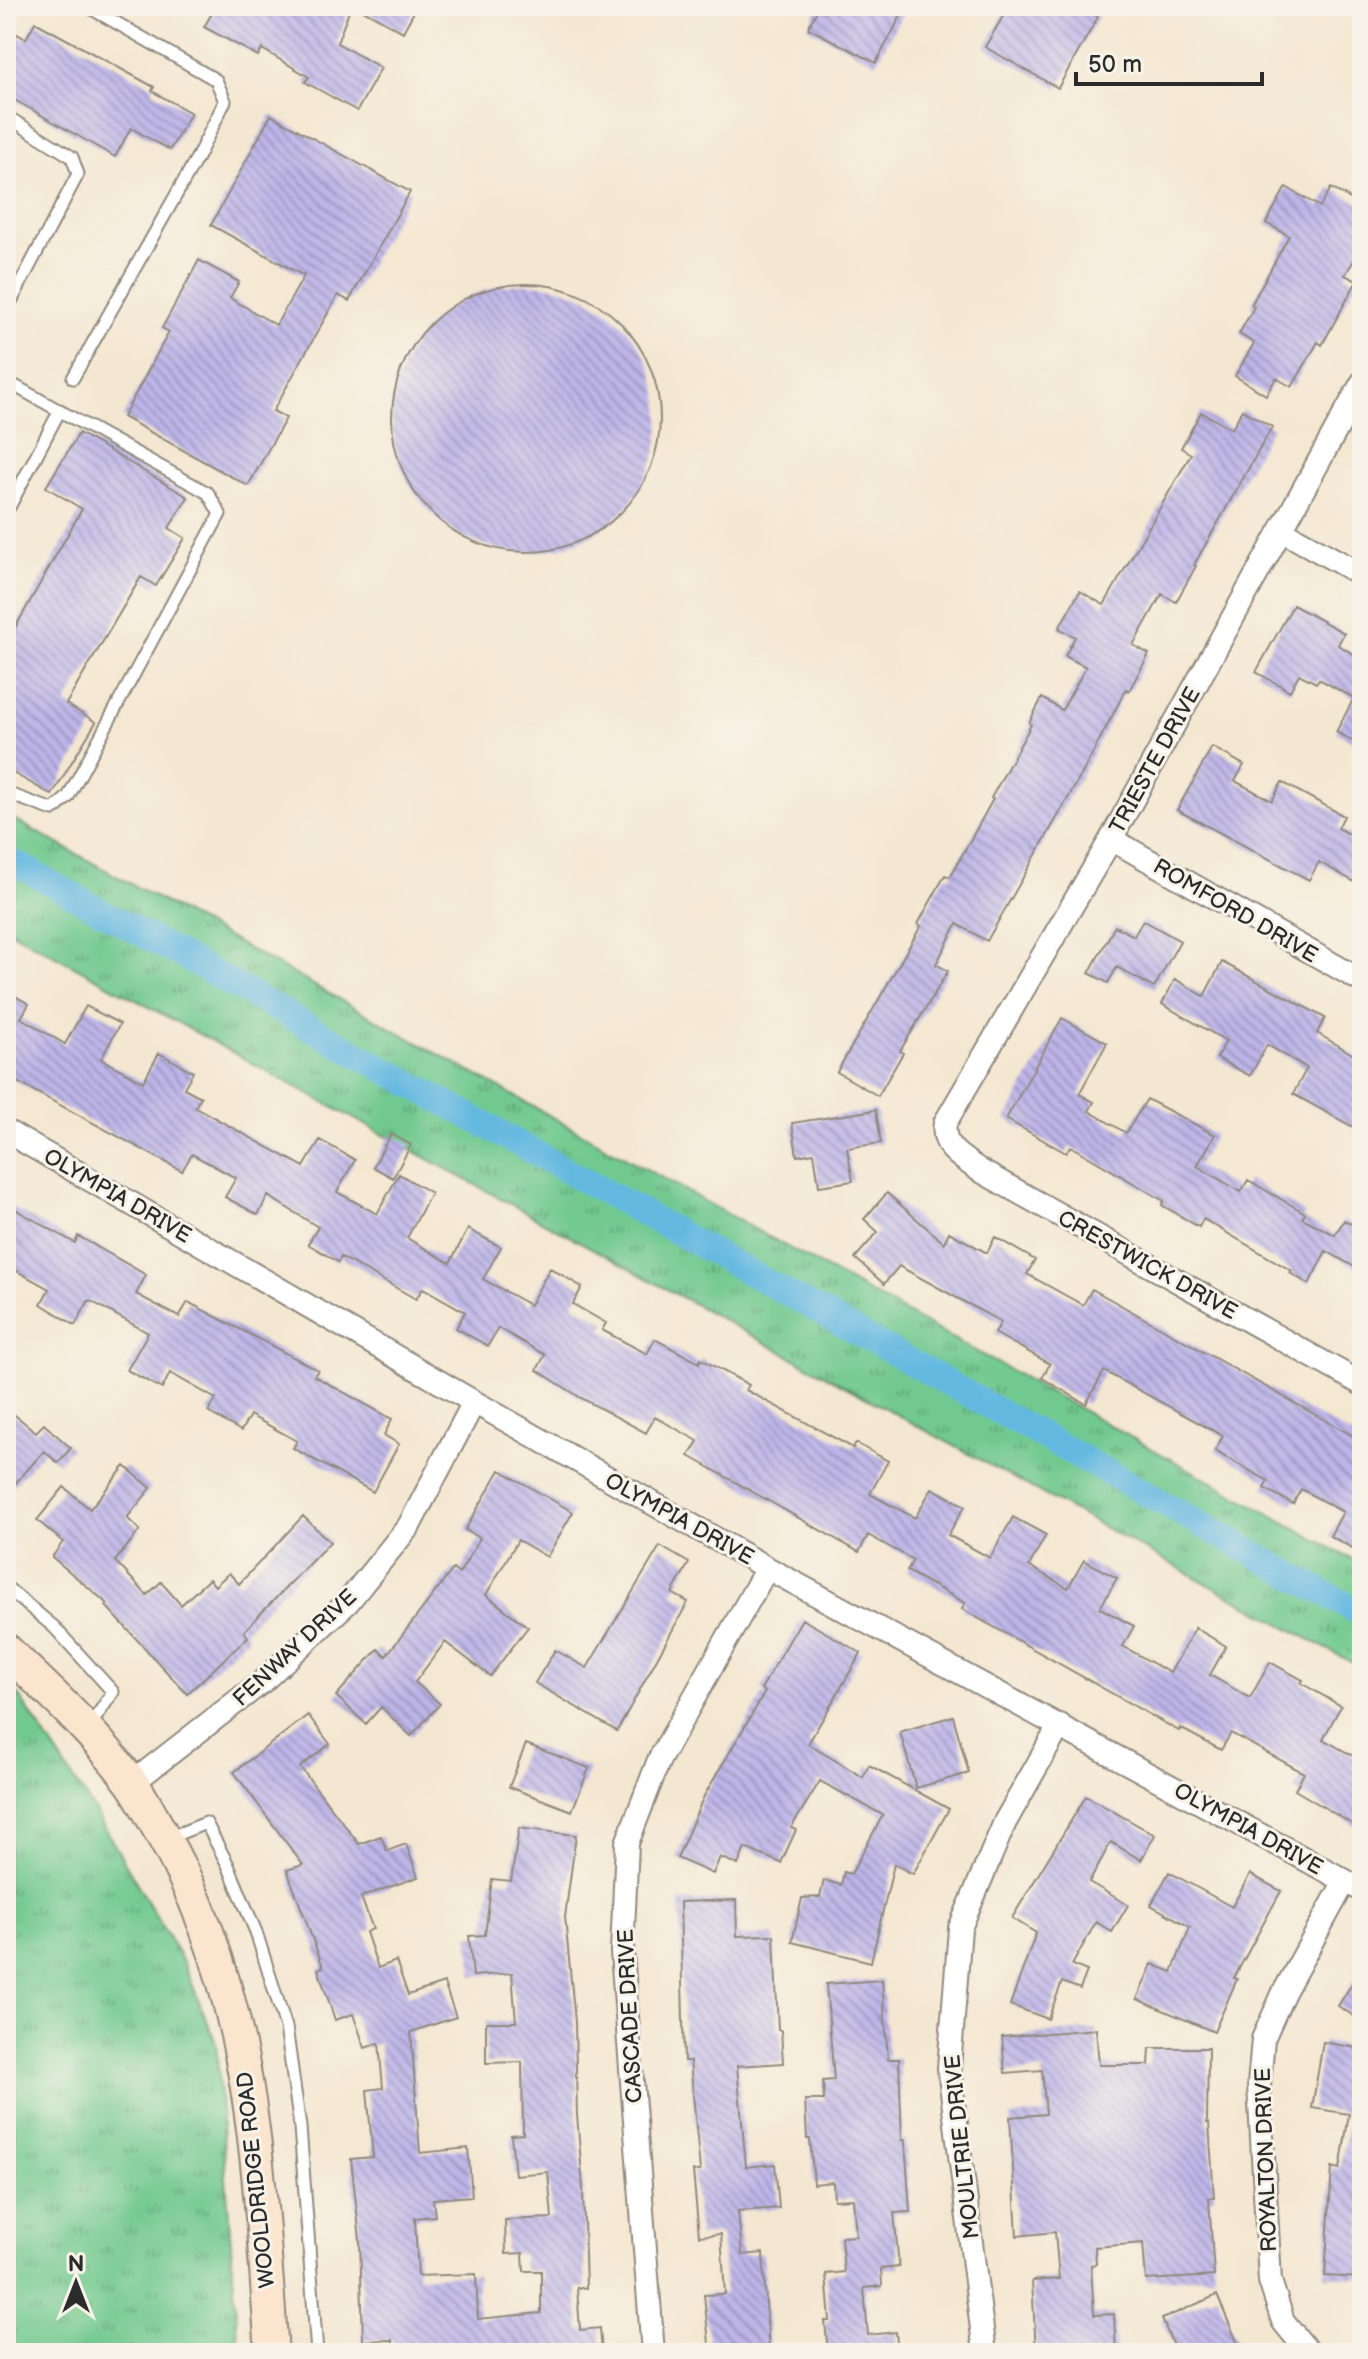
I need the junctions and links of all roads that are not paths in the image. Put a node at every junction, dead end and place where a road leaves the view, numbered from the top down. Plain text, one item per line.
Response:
1 (87, 6) edge
2 (7, 121) edge
3 (6, 311) edge
4 (73, 378) dead end
5 (6, 381) edge
6 (1362, 383) edge
7 (60, 410) junction
8 (6, 513) edge
9 (1281, 530) junction
10 (1362, 575) edge
11 (6, 793) edge
12 (1111, 839) junction
13 (1362, 981) edge
14 (6, 1131) edge
15 (943, 1133) joint
16 (1362, 1384) edge
17 (474, 1402) junction
18 (767, 1568) junction
19 (6, 1587) edge
20 (6, 1650) edge
21 (1060, 1725) junction
22 (88, 1729) junction
23 (132, 1783) junction
24 (165, 1839) junction
25 (1354, 1886) edge
26 (272, 2353) edge
27 (317, 2353) edge
28 (653, 2353) edge
29 (985, 2353) edge
30 (1309, 2353) edge

1 - 4 lane
2 - 3 lane
5 - 7 lane
6 - 9 street, TRIESTE DRIVE
7 - 8 lane
7 - 11 lane
9 - 10 street
9 - 12 street, TRIESTE DRIVE
12 - 13 street, ROMFORD DRIVE
12 - 15 street, TRIESTE DRIVE
14 - 17 street, OLYMPIA DRIVE
15 - 16 street, CRESTWICK DRIVE
17 - 18 street, OLYMPIA DRIVE
17 - 23 street, FENWAY DRIVE
18 - 21 street, OLYMPIA DRIVE
18 - 28 street, CASCADE DRIVE
19 - 22 lane
20 - 22 street, WOOLDRIDGE ROAD
21 - 25 street, OLYMPIA DRIVE
21 - 29 street, MOULTRIE DRIVE
22 - 23 street, WOOLDRIDGE ROAD
23 - 24 street, WOOLDRIDGE ROAD
24 - 26 street, WOOLDRIDGE ROAD
24 - 27 lane
25 - 30 street, ROYALTON DRIVE

